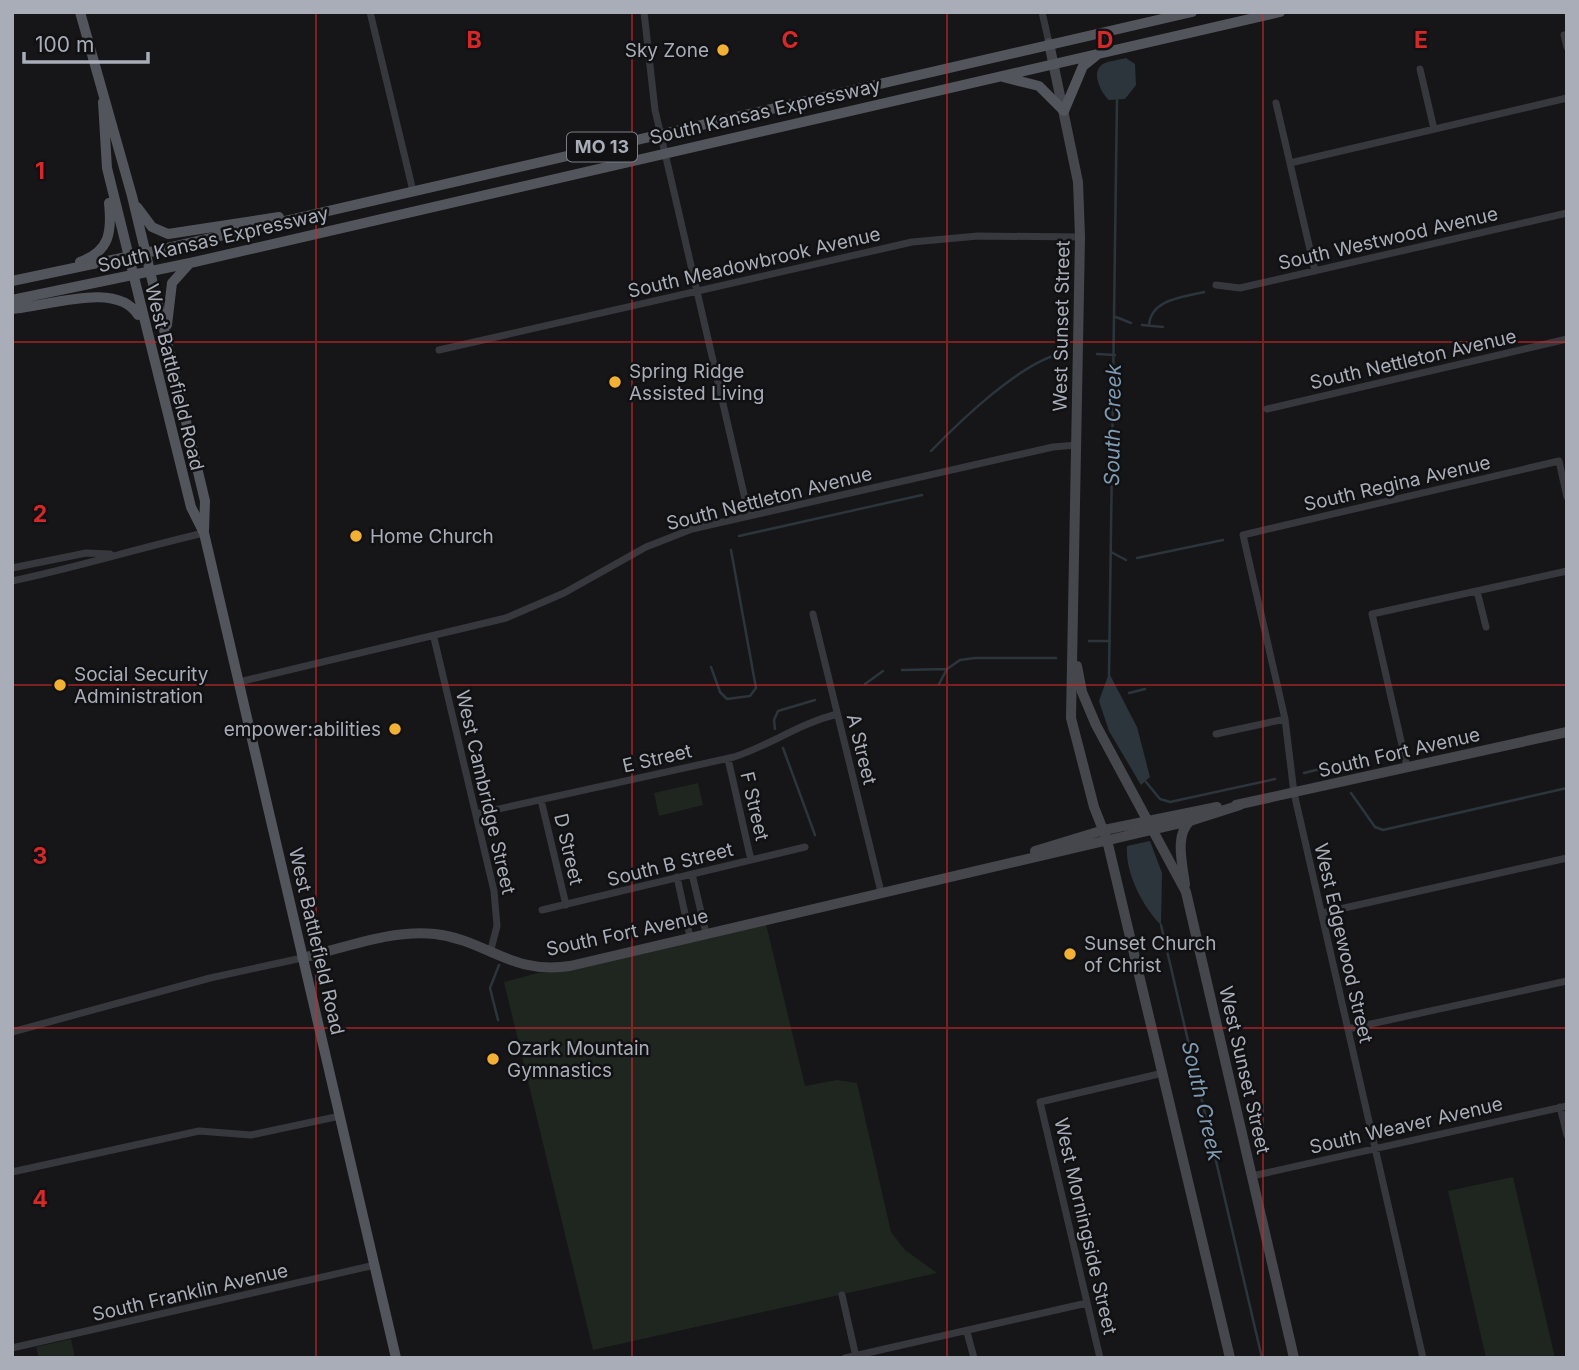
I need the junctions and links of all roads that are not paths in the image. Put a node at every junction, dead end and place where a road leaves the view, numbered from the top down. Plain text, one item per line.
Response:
1 (80, 12) edge
2 (370, 12) edge
3 (644, 12) edge
4 (1042, 12) edge
5 (1192, 12) edge
6 (1280, 12) edge
7 (1564, 35) dead end
8 (1049, 44) junction
9 (1567, 47) edge
10 (1100, 52) junction
11 (1054, 62) junction
12 (1420, 69) dead end
13 (996, 76) junction
14 (1567, 98) edge
15 (103, 102) junction
16 (1276, 103) dead end
17 (1064, 111) junction
18 (1434, 129) junction
19 (660, 133) junction
20 (665, 152) junction
21 (1290, 163) junction
22 (107, 168) junction
23 (413, 191) junction
24 (132, 196) junction
25 (1567, 214) edge
26 (307, 216) junction
27 (1080, 237) junction
28 (145, 253) junction
29 (128, 258) junction
30 (190, 263) junction
31 (1315, 271) junction
32 (150, 272) junction
33 (132, 276) junction
34 (12, 281) edge
35 (1216, 285) dead end
36 (697, 291) junction
37 (12, 300) edge
38 (12, 309) edge
39 (144, 327) junction
40 (1567, 339) edge
41 (439, 350) dead end
42 (173, 369) junction
43 (1267, 409) dead end
44 (1077, 445) junction
45 (1567, 497) edge
46 (749, 516) junction
47 (204, 533) junction
48 (1243, 534) joint
49 (110, 554) junction
50 (12, 568) edge
51 (1567, 571) edge
52 (12, 581) edge
53 (1477, 591) junction
54 (813, 614) dead end
55 (1486, 626) dead end
56 (434, 638) junction
57 (1073, 645) junction
58 (239, 682) junction
59 (837, 714) junction
60 (1285, 719) junction
61 (1567, 733) edge
62 (1216, 734) dead end
63 (728, 758) junction
64 (1407, 767) junction
65 (1294, 793) junction
66 (541, 800) junction
67 (1240, 805) junction
68 (476, 814) junction
69 (1190, 821) junction
70 (1152, 825) junction
71 (1106, 835) junction
72 (804, 848) dead end
73 (1567, 858) edge
74 (751, 860) junction
75 (692, 874) junction
76 (677, 877) junction
77 (881, 891) junction
78 (1186, 892) junction
79 (566, 905) junction
80 (542, 910) dead end
81 (1322, 913) junction
82 (706, 933) junction
83 (690, 937) junction
84 (490, 953) junction
85 (302, 958) junction
86 (1567, 981) edge
87 (1348, 1029) junction
88 (12, 1031) edge
89 (1163, 1073) junction
90 (1563, 1106) edge
91 (340, 1116) junction
92 (1567, 1135) edge
93 (1374, 1148) junction
94 (12, 1172) edge
95 (1252, 1176) junction
96 (375, 1265) junction
97 (842, 1295) dead end
98 (1087, 1303) junction
99 (967, 1332) junction
100 (12, 1348) edge
101 (855, 1357) edge
102 (397, 1358) edge
103 (845, 1358) edge
104 (974, 1358) edge
105 (1100, 1358) edge
106 (1230, 1358) edge
107 (1294, 1358) edge
108 (1423, 1358) edge

1 - 15 main road, West Battlefield Road
2 - 23 street
3 - 19 street
4 - 8 street, West Sunset Street
5 - 8 main road, South Kansas Expressway / MO 13
6 - 10 main road, South Kansas Expressway / MO 13
7 - 9 street
8 - 11 main road, West Sunset Street
8 - 19 main road, South Kansas Expressway / MO 13
10 - 11 main road, South Kansas Expressway / MO 13
10 - 17 main road
11 - 13 main road, South Kansas Expressway / MO 13
11 - 17 main road, West Sunset Street
12 - 18 street
13 - 17 main road
13 - 20 main road, South Kansas Expressway / MO 13
14 - 18 street
15 - 22 main road, West Battlefield Road
15 - 24 main road, West Battlefield Road
16 - 21 street
17 - 27 main road, West Sunset Street
18 - 21 street
19 - 20 street
19 - 23 main road, South Kansas Expressway / MO 13
20 - 30 main road, South Kansas Expressway / MO 13
20 - 36 street
21 - 31 street
22 - 29 main road, West Battlefield Road
22 - 34 main road
23 - 26 main road, South Kansas Expressway / MO 13
24 - 26 main road
24 - 28 main road, West Battlefield Road
25 - 31 street, South Westwood Avenue
26 - 28 main road, South Kansas Expressway / MO 13
27 - 36 street, South Meadowbrook Avenue
27 - 44 main road, West Sunset Street
28 - 29 main road, South Kansas Expressway / MO 13
28 - 32 main road, West Battlefield Road
29 - 33 main road, West Battlefield Road
29 - 34 main road, South Kansas Expressway / MO 13
30 - 32 main road, South Kansas Expressway / MO 13
30 - 42 main road
31 - 35 street, South Westwood Avenue
32 - 33 main road, South Kansas Expressway / MO 13
32 - 42 main road, West Battlefield Road
33 - 37 main road, South Kansas Expressway / MO 13
33 - 39 main road, West Battlefield Road
36 - 41 street, South Meadowbrook Avenue
36 - 46 street
38 - 39 main road
39 - 47 main road, West Battlefield Road
40 - 43 street, South Nettleton Avenue
42 - 47 main road, West Battlefield Road
44 - 46 street, South Nettleton Avenue
44 - 57 main road, West Sunset Street
45 - 48 street, South Regina Avenue
46 - 56 street, South Nettleton Avenue
47 - 49 street
47 - 58 main road, West Battlefield Road
48 - 60 street, West Edgewood Street
49 - 50 street
49 - 52 street
51 - 53 street
53 - 55 street
53 - 64 street
54 - 59 street, A Street
56 - 58 street, South Nettleton Avenue
56 - 68 street, West Cambridge Street
57 - 70 main road, West Sunset Street
57 - 71 main road, West Sunset Street
58 - 85 main road, West Battlefield Road
59 - 63 street, E Street
59 - 77 street, A Street
60 - 62 street
60 - 65 street, West Edgewood Street
61 - 64 main road, South Fort Avenue
63 - 66 street, E Street
63 - 74 street, F Street
64 - 65 main road, South Fort Avenue
65 - 67 main road, South Fort Avenue
65 - 81 street, West Edgewood Street
66 - 68 street, E Street
66 - 79 street, D Street
67 - 69 main road, South Fort Avenue
67 - 70 main road, South Fort Avenue
68 - 84 street, West Cambridge Street
69 - 70 main road, South Fort Avenue
69 - 78 main road
70 - 71 main road, South Fort Avenue
70 - 78 main road, West Sunset Street
71 - 77 main road, South Fort Avenue
71 - 89 main road, West Sunset Street
72 - 74 street, South B Street
73 - 81 street
74 - 75 street, South B Street
75 - 76 street, South B Street
75 - 82 street
76 - 79 street, South B Street
76 - 83 street
77 - 82 main road, South Fort Avenue
78 - 95 main road, West Sunset Street
79 - 80 street, South B Street
81 - 87 street, West Edgewood Street
82 - 83 main road, South Fort Avenue
83 - 84 main road, South Fort Avenue
84 - 85 main road, South Fort Avenue
85 - 88 street, South Fort Avenue
85 - 91 main road, West Battlefield Road
86 - 87 street
87 - 93 street, West Edgewood Street
89 - 98 street, West Morningside Street
89 - 106 main road, West Sunset Street
90 - 92 street
90 - 93 street, South Weaver Avenue
91 - 94 street
91 - 96 main road, West Battlefield Road
93 - 95 street, South Weaver Avenue
93 - 108 street, West Edgewood Street
95 - 107 main road, West Sunset Street
96 - 100 street, South Franklin Avenue
96 - 102 main road, West Battlefield Road
97 - 101 street
98 - 99 street
98 - 105 street, West Morningside Street
99 - 101 street
99 - 104 street
101 - 103 street

